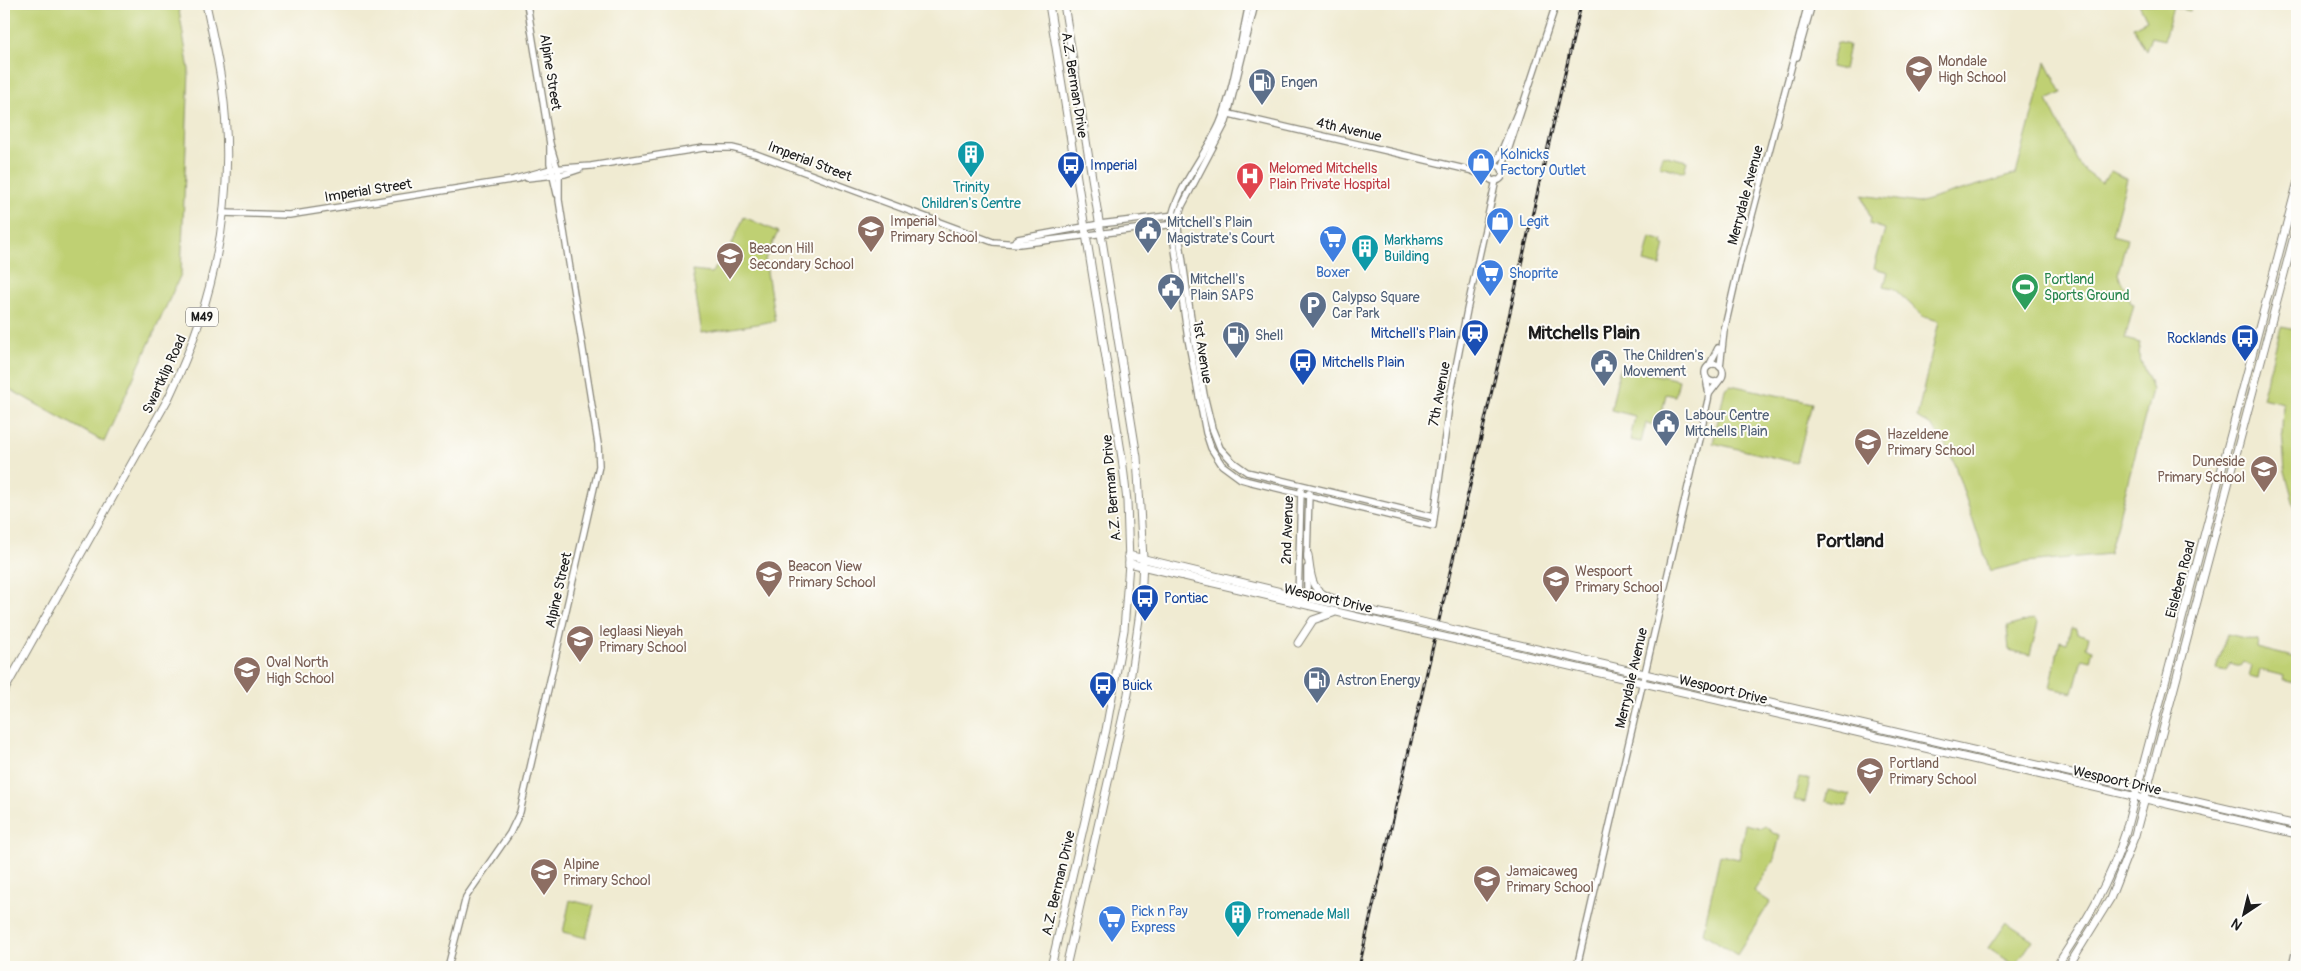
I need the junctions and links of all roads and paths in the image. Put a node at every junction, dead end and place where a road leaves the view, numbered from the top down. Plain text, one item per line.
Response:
1 (206, 4) edge
2 (527, 4) edge
3 (1049, 4) edge
4 (1064, 4) edge
5 (1249, 4) edge
6 (1255, 4) edge
7 (1556, 4) edge
8 (1808, 4) edge
9 (1812, 4) edge
10 (1793, 66) junction
11 (1522, 102) junction
12 (1226, 113) junction
13 (1491, 166) junction
14 (1502, 168) junction
15 (1469, 170) junction
16 (555, 172) junction
17 (1489, 177) junction
18 (1496, 180) junction
19 (2297, 185) edge
20 (223, 212) junction
21 (1175, 215) junction
22 (2294, 215) edge
23 (1100, 224) junction
24 (1174, 224) junction
25 (2297, 225) edge
26 (1086, 230) junction
27 (1102, 232) junction
28 (1724, 331) junction
29 (1709, 366) junction
30 (1720, 367) junction
31 (1706, 378) junction
32 (1718, 381) junction
33 (1709, 394) junction
34 (1233, 462) junction
35 (1228, 470) junction
36 (1302, 486) junction
37 (1310, 488) junction
38 (1300, 494) junction
39 (1309, 496) junction
40 (1434, 517) junction
41 (1433, 526) joint
42 (1128, 555) junction
43 (1308, 555) junction
44 (1143, 558) junction
45 (1129, 563) junction
46 (1142, 567) junction
47 (1298, 596) junction
48 (1307, 597) junction
49 (1298, 604) junction
50 (1306, 606) junction
51 (1358, 606) junction
52 (1336, 613) junction
53 (1298, 643) dead end
54 (1646, 674) junction
55 (1643, 683) junction
56 (4, 692) edge
57 (2138, 788) junction
58 (2148, 790) junction
59 (2136, 797) junction
60 (2146, 799) junction
61 (2297, 825) edge
62 (2297, 834) edge
63 (2297, 944) edge
64 (448, 967) edge
65 (1051, 967) edge
66 (1066, 967) edge
67 (1577, 967) edge
68 (2056, 967) edge
69 (2068, 967) edge
70 (2292, 967) edge

1 - 20 main road, Swartklip Road / M49
2 - 16 street, Alpine Street
3 - 26 main road, A.Z. Berman Drive
4 - 23 main road, A.Z. Berman Drive
5 - 12 street, 1st Avenue
6 - 12 street, 1st Avenue
7 - 11 street
8 - 10 street, Merrydale Avenue
9 - 10 street, Merrydale Avenue
10 - 28 street, Merrydale Avenue
11 - 13 street
11 - 14 street
12 - 15 street, 4th Avenue
12 - 21 street, 1st Avenue
13 - 14 street
13 - 15 street, 4th Avenue
13 - 17 street
14 - 18 street
15 - 17 street, 4th Avenue
16 - 20 street, Imperial Street
16 - 26 street, Imperial Street
16 - 64 street, Alpine Street
17 - 18 street
18 - 40 street, 7th Avenue
19 - 22 main road, Eisleben Road
20 - 56 main road, Swartklip Road / M49
21 - 23 street
21 - 24 street, 1st Avenue
22 - 57 main road, Eisleben Road
23 - 26 street
23 - 27 main road, A.Z. Berman Drive
24 - 27 street
24 - 34 street, 1st Avenue
24 - 35 street, 1st Avenue
25 - 58 main road, Eisleben Road
26 - 27 street
26 - 42 main road, A.Z. Berman Drive
27 - 44 main road, A.Z. Berman Drive
28 - 29 street, Merrydale Avenue
28 - 30 street, Merrydale Avenue
29 - 30 street
29 - 31 street
30 - 32 street
31 - 32 street
31 - 33 street, Merrydale Avenue
32 - 33 street, Merrydale Avenue
33 - 54 street, Merrydale Avenue
34 - 35 street
34 - 36 street, 1st Avenue
35 - 38 street, 1st Avenue
36 - 37 street, 1st Avenue
36 - 38 street, 2nd Avenue
37 - 39 street, 2nd Avenue
37 - 40 street, 1st Avenue
38 - 39 street, 1st Avenue
38 - 47 street, 2nd Avenue
39 - 41 street, 1st Avenue
39 - 43 street, 2nd Avenue
40 - 41 street, 7th Avenue
42 - 44 main road, Wespoort Drive
42 - 45 main road, A.Z. Berman Drive
43 - 48 street, 2nd Avenue
43 - 51 main road
44 - 46 main road, A.Z. Berman Drive
44 - 47 main road, Wespoort Drive
45 - 46 main road, Wespoort Drive
45 - 65 main road, A.Z. Berman Drive
46 - 49 main road, Wespoort Drive
46 - 66 main road, A.Z. Berman Drive
47 - 48 main road, Wespoort Drive
47 - 49 street, 2nd Avenue
48 - 50 street, 2nd Avenue
48 - 51 main road, Wespoort Drive
49 - 50 main road, Wespoort Drive
50 - 52 main road, Wespoort Drive
51 - 54 main road, Wespoort Drive, bridge
52 - 53 main road
52 - 55 main road, Wespoort Drive, bridge
54 - 55 street, Merrydale Avenue
54 - 57 main road, Wespoort Drive
55 - 59 main road, Wespoort Drive
55 - 67 street, Merrydale Avenue
57 - 58 main road, Wespoort Drive
57 - 59 main road, Eisleben Road
58 - 60 main road, Eisleben Road
58 - 61 main road, Wespoort Drive
59 - 60 main road, Wespoort Drive
59 - 68 main road, Eisleben Road
60 - 62 main road, Wespoort Drive
60 - 69 main road, Eisleben Road
63 - 70 street

